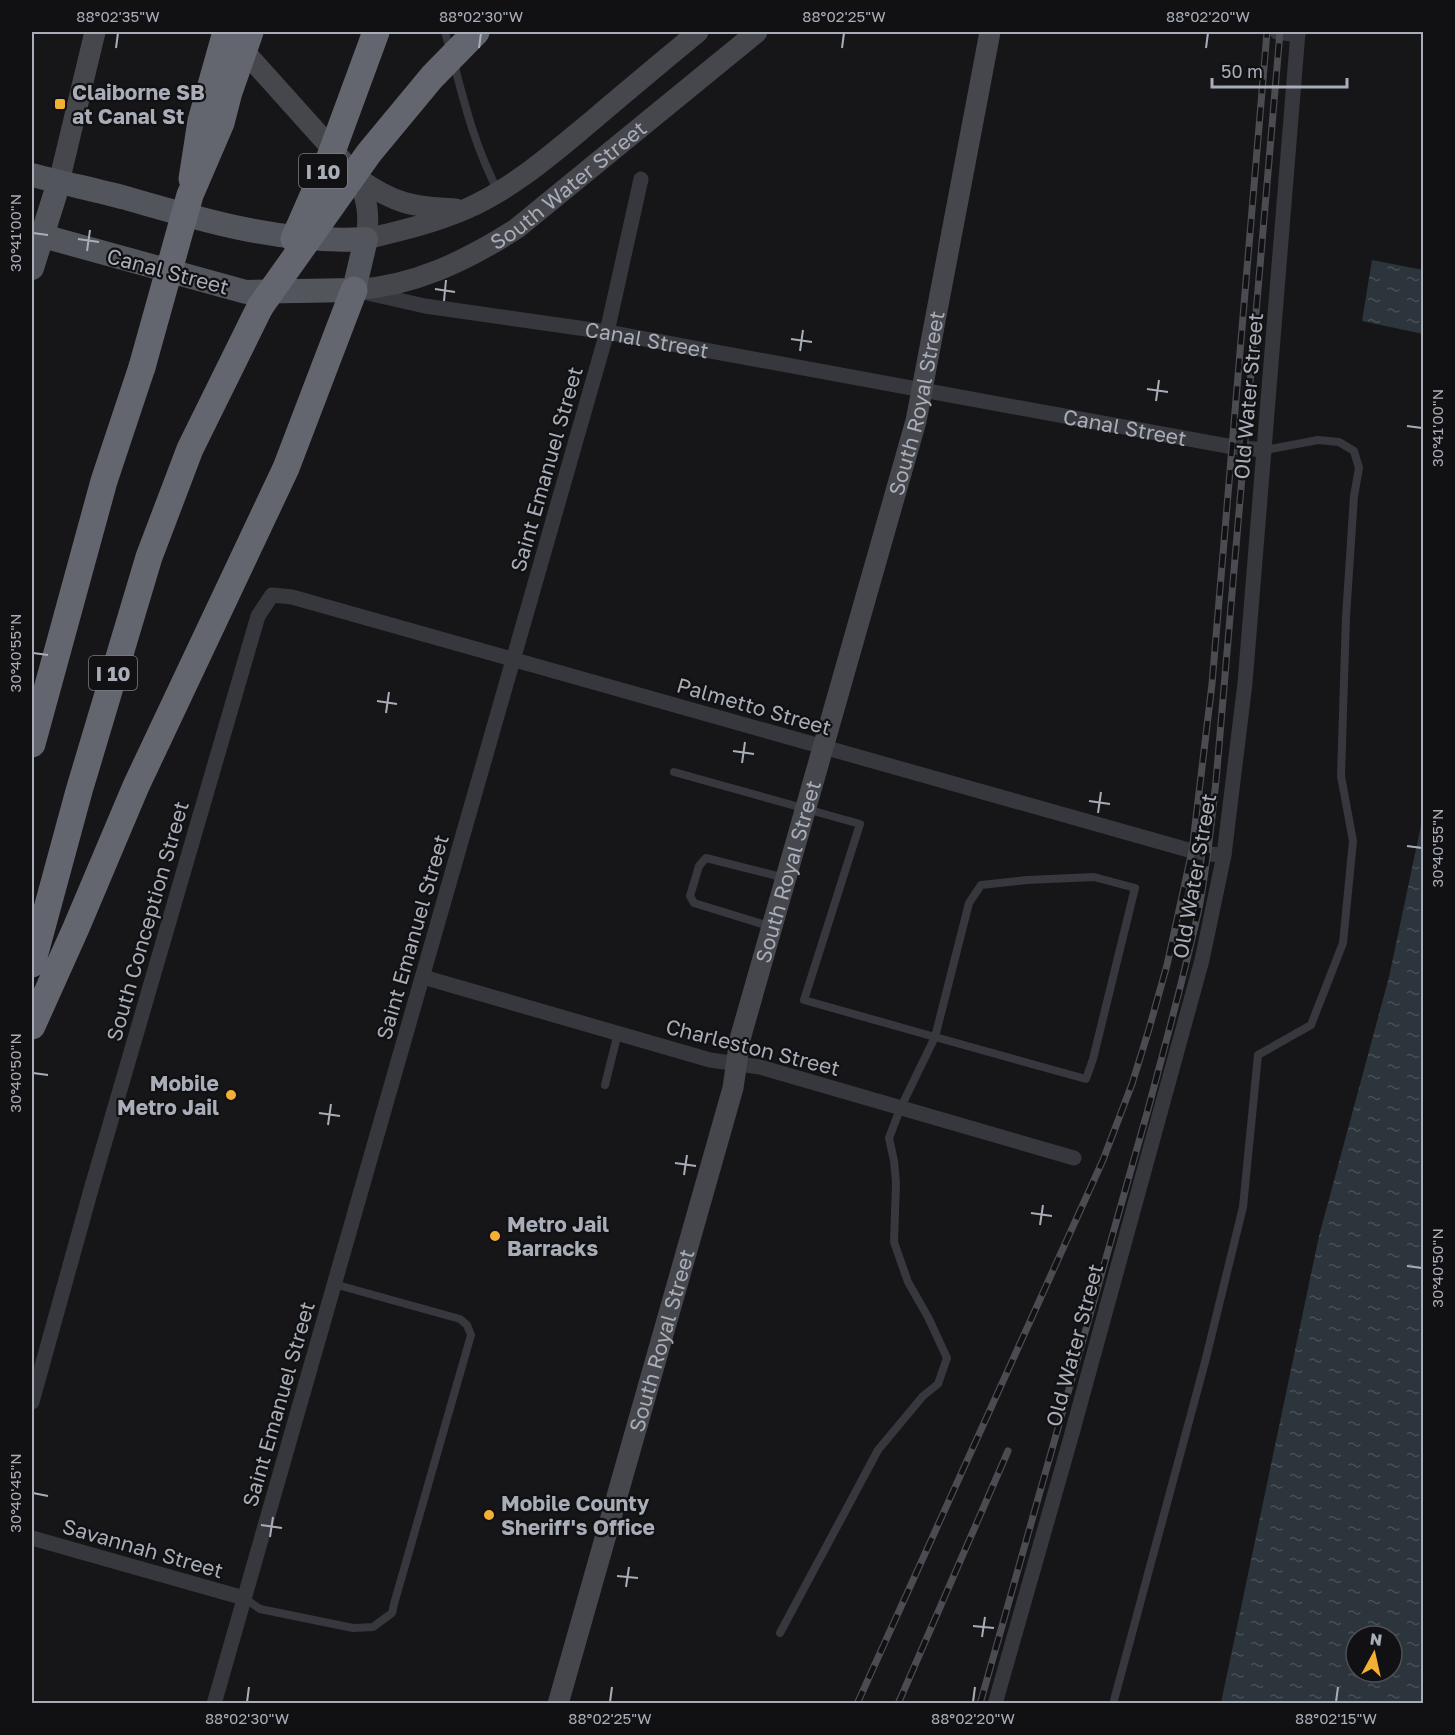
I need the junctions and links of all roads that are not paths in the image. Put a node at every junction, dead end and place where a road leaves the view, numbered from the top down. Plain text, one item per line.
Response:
1 (95, 32) edge
2 (227, 32) edge
3 (250, 32) edge
4 (376, 32) edge
5 (445, 32) edge
6 (476, 32) edge
7 (698, 32) edge
8 (757, 32) edge
9 (990, 32) edge
10 (1277, 32) edge
11 (1298, 33) edge
12 (32, 175) edge
13 (359, 179) junction
14 (641, 179) dead end
15 (59, 182) junction
16 (499, 192) junction
17 (190, 195) junction
18 (466, 209) junction
19 (36, 234) edge
20 (366, 239) junction
21 (32, 268) edge
22 (354, 290) junction
23 (260, 307) junction
24 (607, 332) junction
25 (922, 390) junction
26 (1264, 450) junction
27 (272, 595) joint
28 (513, 659) junction
29 (32, 744) edge
30 (824, 747) junction
31 (674, 772) dead end
32 (807, 808) junction
33 (1224, 855) junction
34 (786, 879) junction
35 (772, 927) junction
36 (32, 964) edge
37 (423, 977) junction
38 (32, 1026) edge
39 (618, 1033) junction
40 (935, 1037) junction
41 (736, 1064) junction
42 (605, 1085) dead end
43 (900, 1109) junction
44 (1074, 1158) dead end
45 (334, 1284) junction
46 (32, 1402) edge
47 (32, 1538) edge
48 (244, 1598) junction
49 (780, 1633) dead end
50 (214, 1704) edge
51 (558, 1704) edge
52 (994, 1704) edge
53 (1113, 1704) edge

1 - 15 street
2 - 13 street
2 - 17 highway, bridge
3 - 17 highway, bridge
4 - 23 highway, I 10, bridge
5 - 16 lane
6 - 23 highway, bridge
7 - 16 street, South Water Street
8 - 22 street, South Water Street
9 - 25 street, South Royal Street
10 - 11 street
11 - 26 street, Old Water Street
12 - 15 main road
13 - 18 street
13 - 20 street
14 - 24 street, Saint Emanuel Street
15 - 19 main road
15 - 20 main road
16 - 18 street, South Water Street
17 - 29 highway, bridge
18 - 20 street, South Water Street
19 - 21 main road
19 - 22 main road, Canal Street
20 - 22 main road
22 - 24 street, Canal Street
22 - 38 highway
23 - 36 highway, I 10
24 - 25 street, Canal Street
24 - 28 street, Saint Emanuel Street
25 - 26 street, Canal Street
25 - 30 street, South Royal Street
26 - 33 street, Old Water Street
26 - 53 lane
27 - 28 street, Palmetto Street
27 - 46 street, South Conception Street
28 - 30 street, Palmetto Street
28 - 37 street, Saint Emanuel Street
30 - 32 street, South Royal Street
30 - 33 street, Palmetto Street
31 - 32 lane
32 - 34 street, South Royal Street
32 - 40 lane
33 - 52 street, Old Water Street
34 - 35 street, South Royal Street
34 - 35 lane
35 - 41 street, South Royal Street
37 - 39 street, Charleston Street
37 - 45 street, Saint Emanuel Street
39 - 41 street, Charleston Street
39 - 42 lane
40 - 40 lane
40 - 43 lane
41 - 43 street, Charleston Street
41 - 51 street, South Royal Street
43 - 44 street, Charleston Street
43 - 49 lane
45 - 48 street, Saint Emanuel Street
45 - 48 lane
47 - 48 street, Savannah Street
48 - 50 street, Saint Emanuel Street

